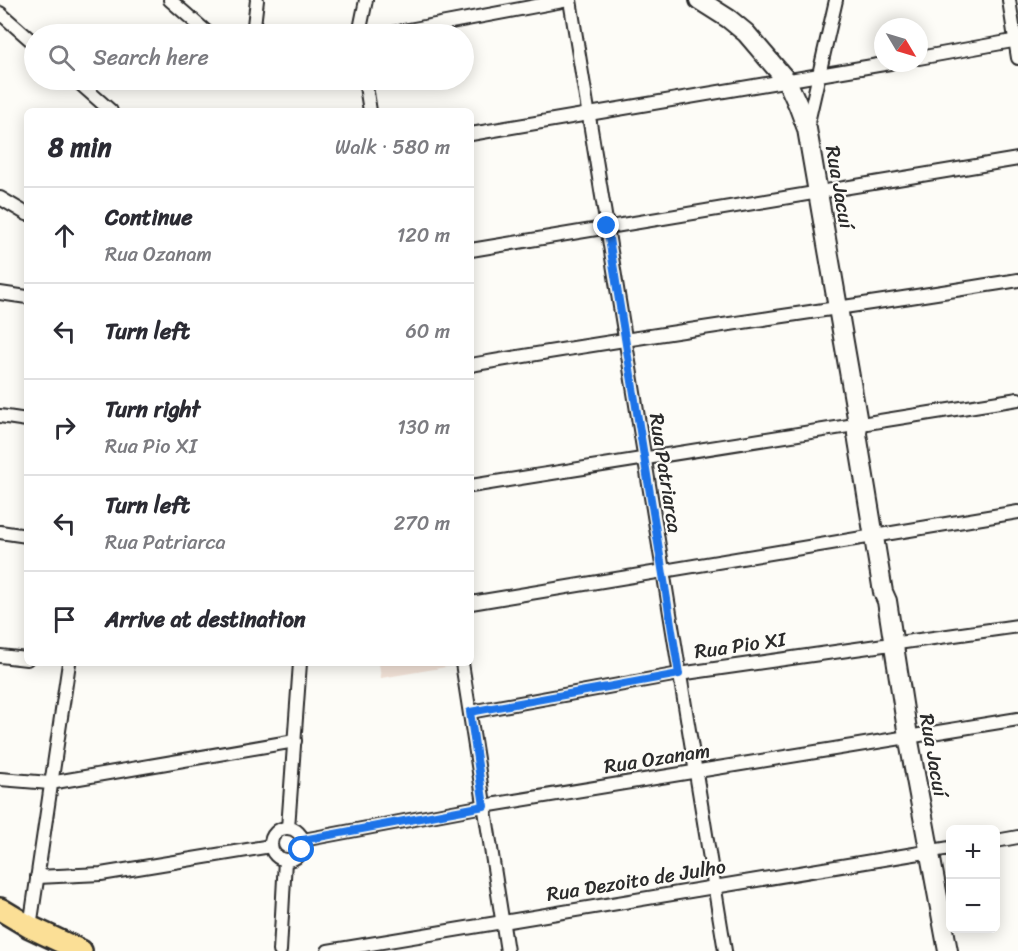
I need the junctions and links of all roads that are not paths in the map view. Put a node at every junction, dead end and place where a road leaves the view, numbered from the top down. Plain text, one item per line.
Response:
1 (170, 0) edge
2 (256, 0) edge
3 (366, 0) edge
4 (569, 0) edge
5 (699, 0) edge
6 (836, 0) edge
7 (1009, 0) edge
8 (0, 13) edge
9 (198, 24) edge
10 (254, 24) edge
11 (361, 24) edge
12 (441, 24) edge
13 (24, 34) edge
14 (1017, 40) edge
15 (928, 56) edge
16 (1018, 58) edge
17 (874, 66) edge
18 (817, 76) junction
19 (787, 81) junction
20 (87, 90) edge
21 (367, 90) edge
22 (108, 108) edge
23 (370, 108) edge
24 (589, 115) junction
25 (807, 129) junction
26 (474, 134) edge
27 (1018, 159) edge
28 (819, 193) junction
29 (0, 198) edge
30 (24, 212) edge
31 (607, 226) junction
32 (474, 249) edge
33 (1018, 280) edge
34 (0, 292) edge
35 (24, 296) edge
36 (838, 310) junction
37 (624, 339) junction
38 (474, 364) edge
39 (1018, 399) edge
40 (0, 416) edge
41 (24, 420) edge
42 (858, 423) junction
43 (644, 458) junction
44 (474, 486) edge
45 (1018, 512) edge
46 (0, 532) edge
47 (877, 534) junction
48 (24, 536) edge
49 (662, 572) junction
50 (474, 603) edge
51 (1018, 626) edge
52 (893, 642) junction
53 (0, 656) edge
54 (24, 659) edge
55 (68, 666) edge
56 (300, 666) edge
57 (462, 666) edge
58 (679, 674) junction
59 (470, 712) junction
60 (1018, 719) edge
61 (908, 736) junction
62 (295, 741) junction
63 (694, 772) junction
64 (0, 779) edge
65 (50, 783) junction
66 (484, 806) junction
67 (288, 828) junction
68 (1018, 837) edge
69 (303, 840) junction
70 (1000, 840) edge
71 (271, 846) junction
72 (946, 849) edge
73 (928, 852) junction
74 (285, 860) junction
75 (37, 877) junction
76 (715, 886) junction
77 (0, 909) edge
78 (502, 922) junction
79 (30, 927) junction
80 (81, 951) edge
81 (280, 951) edge
82 (328, 951) edge
83 (507, 951) edge
84 (725, 951) edge
85 (948, 951) edge

1 - 9 street
2 - 10 street
3 - 11 street
4 - 12 street
4 - 24 street, Rua Patriarca
5 - 19 main road, Rua Jacuí
6 - 18 street
7 - 14 street
8 - 13 street
14 - 15 street
14 - 16 street
17 - 18 street
18 - 19 street
18 - 25 street
19 - 24 street
19 - 25 main road, Rua Jacuí
20 - 22 street
21 - 23 street
24 - 26 street
24 - 31 street, Rua Patriarca
25 - 28 main road, Rua Jacuí
27 - 28 street
28 - 31 street
28 - 36 main road, Rua Jacuí
29 - 30 street
31 - 32 street
31 - 37 street, Rua Patriarca
33 - 36 street
34 - 35 street
36 - 37 street
36 - 42 main road, Rua Jacuí
37 - 38 street
37 - 43 street, Rua Patriarca
39 - 42 street
40 - 41 street
42 - 43 street
42 - 47 main road, Rua Jacuí
43 - 44 street
43 - 49 street, Rua Patriarca
45 - 47 street
46 - 48 street
47 - 49 street
47 - 52 main road, Rua Jacuí
49 - 50 street
49 - 58 street, Rua Patriarca
51 - 52 street, Rua Pio XI
52 - 58 street, Rua Pio XI
52 - 61 main road, Rua Jacuí
53 - 54 street
55 - 65 street
56 - 62 street
57 - 59 street
58 - 59 street, Rua Pio XI
58 - 63 street, Rua Patriarca
59 - 66 street
60 - 61 street, Rua Ozanam
61 - 63 street, Rua Ozanam
61 - 73 main road, Rua Jacuí
62 - 65 street
62 - 67 street
63 - 66 street, Rua Ozanam
63 - 76 street, Rua Patriarca
64 - 65 street
65 - 75 street
66 - 69 street, Rua Ozanam
66 - 78 street
67 - 69 street
67 - 71 street
68 - 70 street
69 - 74 street
71 - 74 street
71 - 75 street
72 - 73 street, Rua Dezoito de Julho
73 - 76 street, Rua Dezoito de Julho
73 - 85 main road, Rua Jacuí
74 - 81 street
75 - 79 street
76 - 78 street, Rua Dezoito de Julho
76 - 84 street, Rua Patriarca
77 - 79 highway
78 - 82 street, Rua Dezoito de Julho
78 - 83 street
79 - 80 highway

